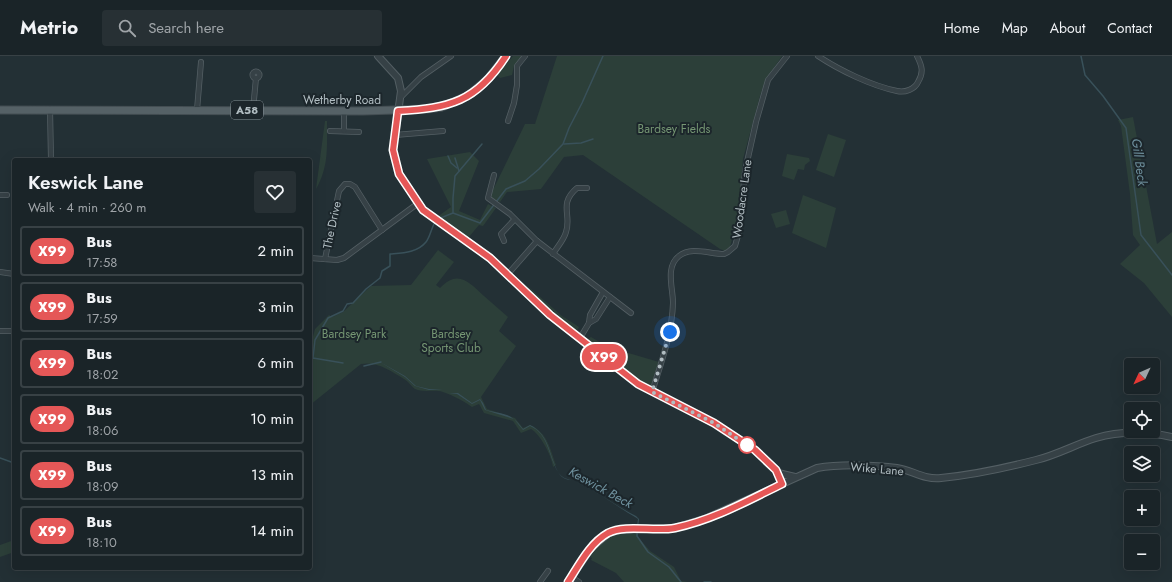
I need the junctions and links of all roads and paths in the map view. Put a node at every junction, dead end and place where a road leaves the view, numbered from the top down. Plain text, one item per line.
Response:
1 (378, 56) edge
2 (451, 56) edge
3 (506, 56) edge
4 (525, 56) edge
5 (787, 56) edge
6 (818, 56) edge
7 (917, 56) edge
8 (201, 62) dead end
9 (256, 78) dead end
10 (401, 97) junction
11 (50, 109) junction
12 (0, 110) edge
13 (197, 110) junction
14 (254, 110) junction
15 (344, 111) junction
16 (398, 111) junction
17 (508, 121) dead end
18 (330, 131) dead end
19 (443, 131) dead end
20 (344, 132) junction
21 (359, 132) dead end
22 (395, 135) junction
23 (51, 158) edge
24 (494, 175) dead end
25 (587, 188) dead end
26 (0, 194) edge
27 (7, 195) dead end
28 (417, 204) junction
29 (514, 220) junction
30 (382, 230) junction
31 (504, 241) dead end
32 (537, 241) junction
33 (553, 254) junction
34 (312, 258) edge
35 (325, 259) junction
36 (0, 272) edge
37 (12, 274) edge
38 (508, 274) junction
39 (603, 292) junction
40 (610, 298) junction
41 (631, 313) dead end
42 (589, 323) junction
43 (0, 331) edge
44 (12, 331) edge
45 (580, 338) junction
46 (652, 392) junction
47 (1172, 437) edge
48 (778, 473) junction
49 (794, 477) junction
50 (782, 484) junction
51 (548, 571) dead end
52 (569, 580) edge
53 (540, 582) edge
54 (579, 582) edge

1 - 10 street
2 - 10 street
3 - 16 main road, Wetherby Road / A58
4 - 17 street
5 - 46 street, Woodacre Lane
6 - 7 street
8 - 13 street
9 - 14 street
10 - 16 street
11 - 12 main road, Wetherby Road / A58
11 - 13 main road, Wetherby Road / A58
11 - 23 street
13 - 14 main road, Wetherby Road / A58
14 - 15 main road, Wetherby Road / A58
15 - 16 main road, Wetherby Road / A58
15 - 20 street
16 - 22 street
18 - 20 street
19 - 22 street
20 - 21 street
22 - 28 street
24 - 29 street
25 - 33 street
26 - 27 street
28 - 30 street, The Drive
28 - 38 street
29 - 31 street
29 - 32 street
30 - 35 street, The Drive
30 - 35 street, The Drive
32 - 33 street
32 - 38 street
33 - 39 street
34 - 35 street, The Drive
36 - 37 street
38 - 45 street
39 - 40 street
39 - 42 street
40 - 41 street
40 - 42 street
42 - 45 street
43 - 44 street
45 - 46 street
46 - 48 street
47 - 49 street, Wike Lane
48 - 49 street
48 - 50 street
49 - 50 street, Wike Lane
50 - 52 street, Wike Lane
51 - 53 street
52 - 54 street

